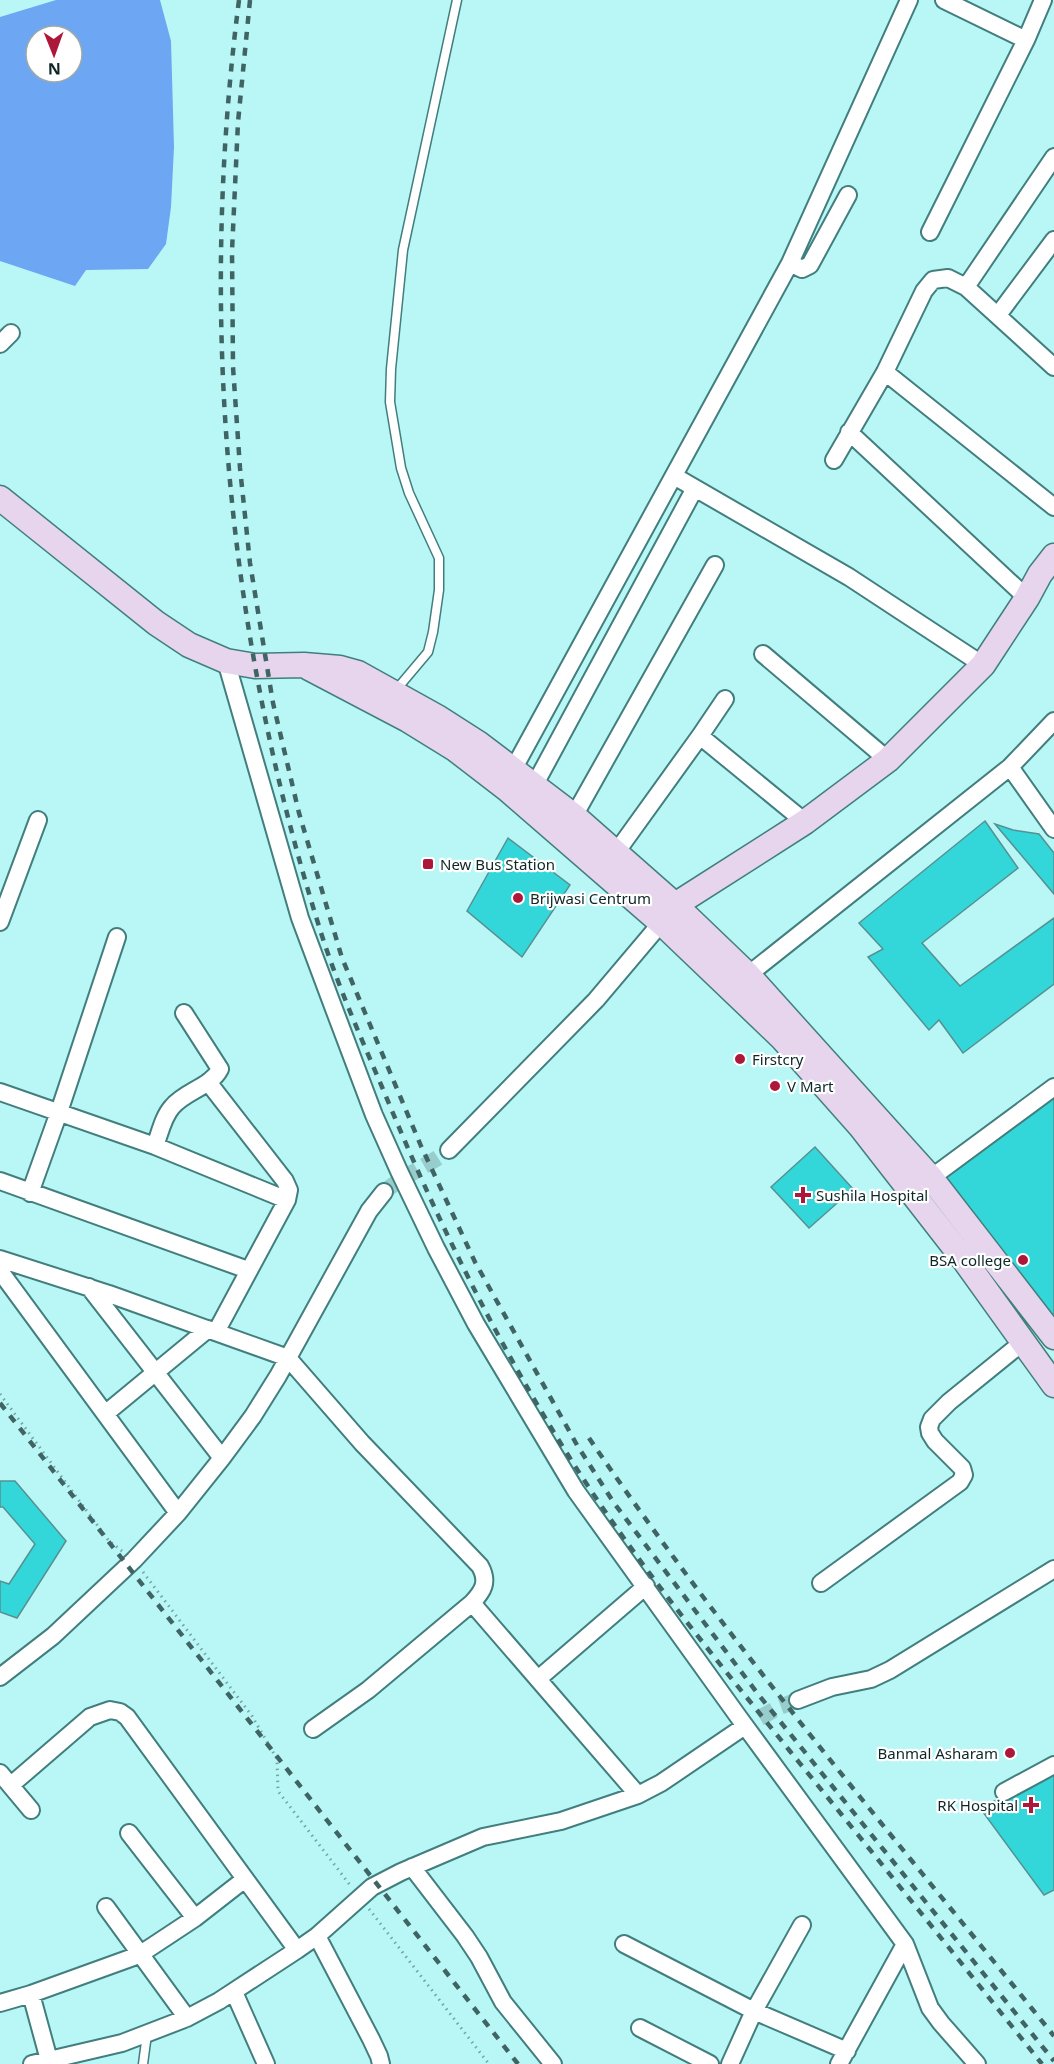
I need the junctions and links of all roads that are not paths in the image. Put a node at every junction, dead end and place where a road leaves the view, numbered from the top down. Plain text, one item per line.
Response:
1 (457, 0) edge
2 (909, 0) edge
3 (944, 0) edge
4 (1043, 0) edge
5 (1026, 40) junction
6 (1054, 157) edge
7 (848, 195) dead end
8 (930, 232) dead end
9 (1054, 240) edge
10 (790, 263) junction
11 (966, 287) junction
12 (998, 315) junction
13 (1054, 367) edge
14 (885, 372) junction
15 (849, 432) junction
16 (834, 460) dead end
17 (674, 476) junction
18 (695, 488) junction
19 (0, 498) edge
20 (1054, 507) edge
21 (1054, 556) edge
22 (715, 565) dead end
23 (1027, 598) junction
24 (763, 654) dead end
25 (226, 661) junction
26 (304, 665) junction
27 (983, 665) junction
28 (394, 693) junction
29 (724, 699) dead end
30 (1054, 721) edge
31 (700, 736) junction
32 (888, 760) junction
33 (1010, 767) junction
34 (508, 778) junction
35 (534, 786) junction
36 (574, 816) junction
37 (38, 820) dead end
38 (805, 822) junction
39 (1054, 829) edge
40 (615, 854) junction
41 (668, 915) junction
42 (0, 922) edge
43 (117, 938) dead end
44 (748, 975) junction
45 (184, 1013) dead end
46 (208, 1082) junction
47 (1054, 1087) edge
48 (0, 1092) edge
49 (59, 1112) junction
50 (155, 1146) junction
51 (449, 1150) tunnel mouth
52 (931, 1178) junction
53 (0, 1181) edge
54 (384, 1192) tunnel mouth
55 (911, 1192) junction
56 (30, 1193) junction
57 (286, 1200) junction
58 (0, 1259) edge
59 (248, 1270) junction
60 (0, 1271) edge
61 (88, 1287) junction
62 (212, 1331) junction
63 (1054, 1337) edge
64 (1023, 1342) junction
65 (288, 1358) junction
66 (156, 1373) junction
67 (1054, 1385) edge
68 (105, 1414) junction
69 (222, 1458) junction
70 (178, 1513) junction
71 (1054, 1569) edge
72 (821, 1583) dead end
73 (646, 1586) junction
74 (472, 1603) junction
75 (0, 1677) edge
76 (538, 1679) junction
77 (798, 1700) tunnel mouth
78 (313, 1729) dead end
79 (739, 1730) tunnel mouth
80 (1054, 1765) edge
81 (5, 1779) edge
82 (1004, 1792) dead end
83 (638, 1795) junction
84 (32, 1810) dead end
85 (129, 1833) dead end
86 (412, 1867) junction
87 (245, 1879) junction
88 (106, 1907) dead end
89 (195, 1918) junction
90 (802, 1925) dead end
91 (316, 1936) junction
92 (624, 1944) dead end
93 (905, 1944) junction
94 (297, 1950) junction
95 (139, 1955) junction
96 (234, 1992) junction
97 (31, 1994) junction
98 (0, 2003) edge
99 (754, 2011) junction
100 (187, 2018) junction
101 (640, 2028) dead end
102 (148, 2034) junction
103 (843, 2057) edge
104 (49, 2060) junction
105 (32, 2064) edge
106 (143, 2064) edge
107 (266, 2064) edge
108 (381, 2064) edge
109 (553, 2064) edge
110 (710, 2064) edge
111 (730, 2064) edge
112 (977, 2064) edge

1 - 28 lane
2 - 10 street
3 - 5 street
4 - 5 street
5 - 8 street
6 - 11 street
7 - 10 street
9 - 12 street
10 - 17 street
11 - 12 street
11 - 14 street
12 - 13 street
14 - 15 street
14 - 20 street
15 - 16 street
15 - 23 street
17 - 18 street
17 - 34 street
18 - 27 street
18 - 35 street
19 - 25 main road
21 - 23 main road
22 - 36 street
23 - 27 main road
24 - 32 street
25 - 26 main road
25 - 73 street
26 - 28 main road
26 - 34 main road
27 - 32 main road
28 - 34 main road
29 - 31 street
30 - 33 street
31 - 38 street
31 - 40 street
32 - 38 main road
33 - 39 street
33 - 44 street
34 - 35 main road
34 - 41 main road
35 - 36 main road
36 - 40 main road
37 - 42 street
38 - 41 main road
40 - 41 main road
41 - 44 main road
41 - 51 street
41 - 55 main road
43 - 49 street
44 - 52 main road
45 - 46 street
46 - 50 street
46 - 57 street
47 - 52 street
48 - 49 street
49 - 50 street
49 - 56 street
50 - 57 street
52 - 55 street
52 - 63 main road
53 - 56 street
54 - 65 street
55 - 64 main road
56 - 59 street
57 - 59 street
58 - 61 street
59 - 62 street
60 - 68 street
61 - 62 street
61 - 66 street
62 - 65 street
62 - 66 street
64 - 67 main road
64 - 72 street
65 - 69 street
65 - 74 street
66 - 68 street
66 - 69 street
68 - 70 street
69 - 70 street
70 - 75 street
71 - 77 street
73 - 76 street
73 - 93 street
74 - 76 street
74 - 78 street
76 - 83 street
79 - 83 street
80 - 82 street
81 - 84 street
81 - 87 street
83 - 86 street
85 - 89 street
86 - 91 street
86 - 109 street
87 - 89 street
87 - 94 street
88 - 95 street
89 - 95 street
90 - 99 street
91 - 94 street
91 - 108 street
92 - 99 street
93 - 103 street
93 - 112 street
94 - 96 street
95 - 97 street
95 - 100 street
96 - 100 street
96 - 107 street
97 - 98 street
97 - 104 street
99 - 103 street
99 - 111 street
100 - 102 street
101 - 110 street
102 - 104 street
102 - 106 lane
104 - 105 street

